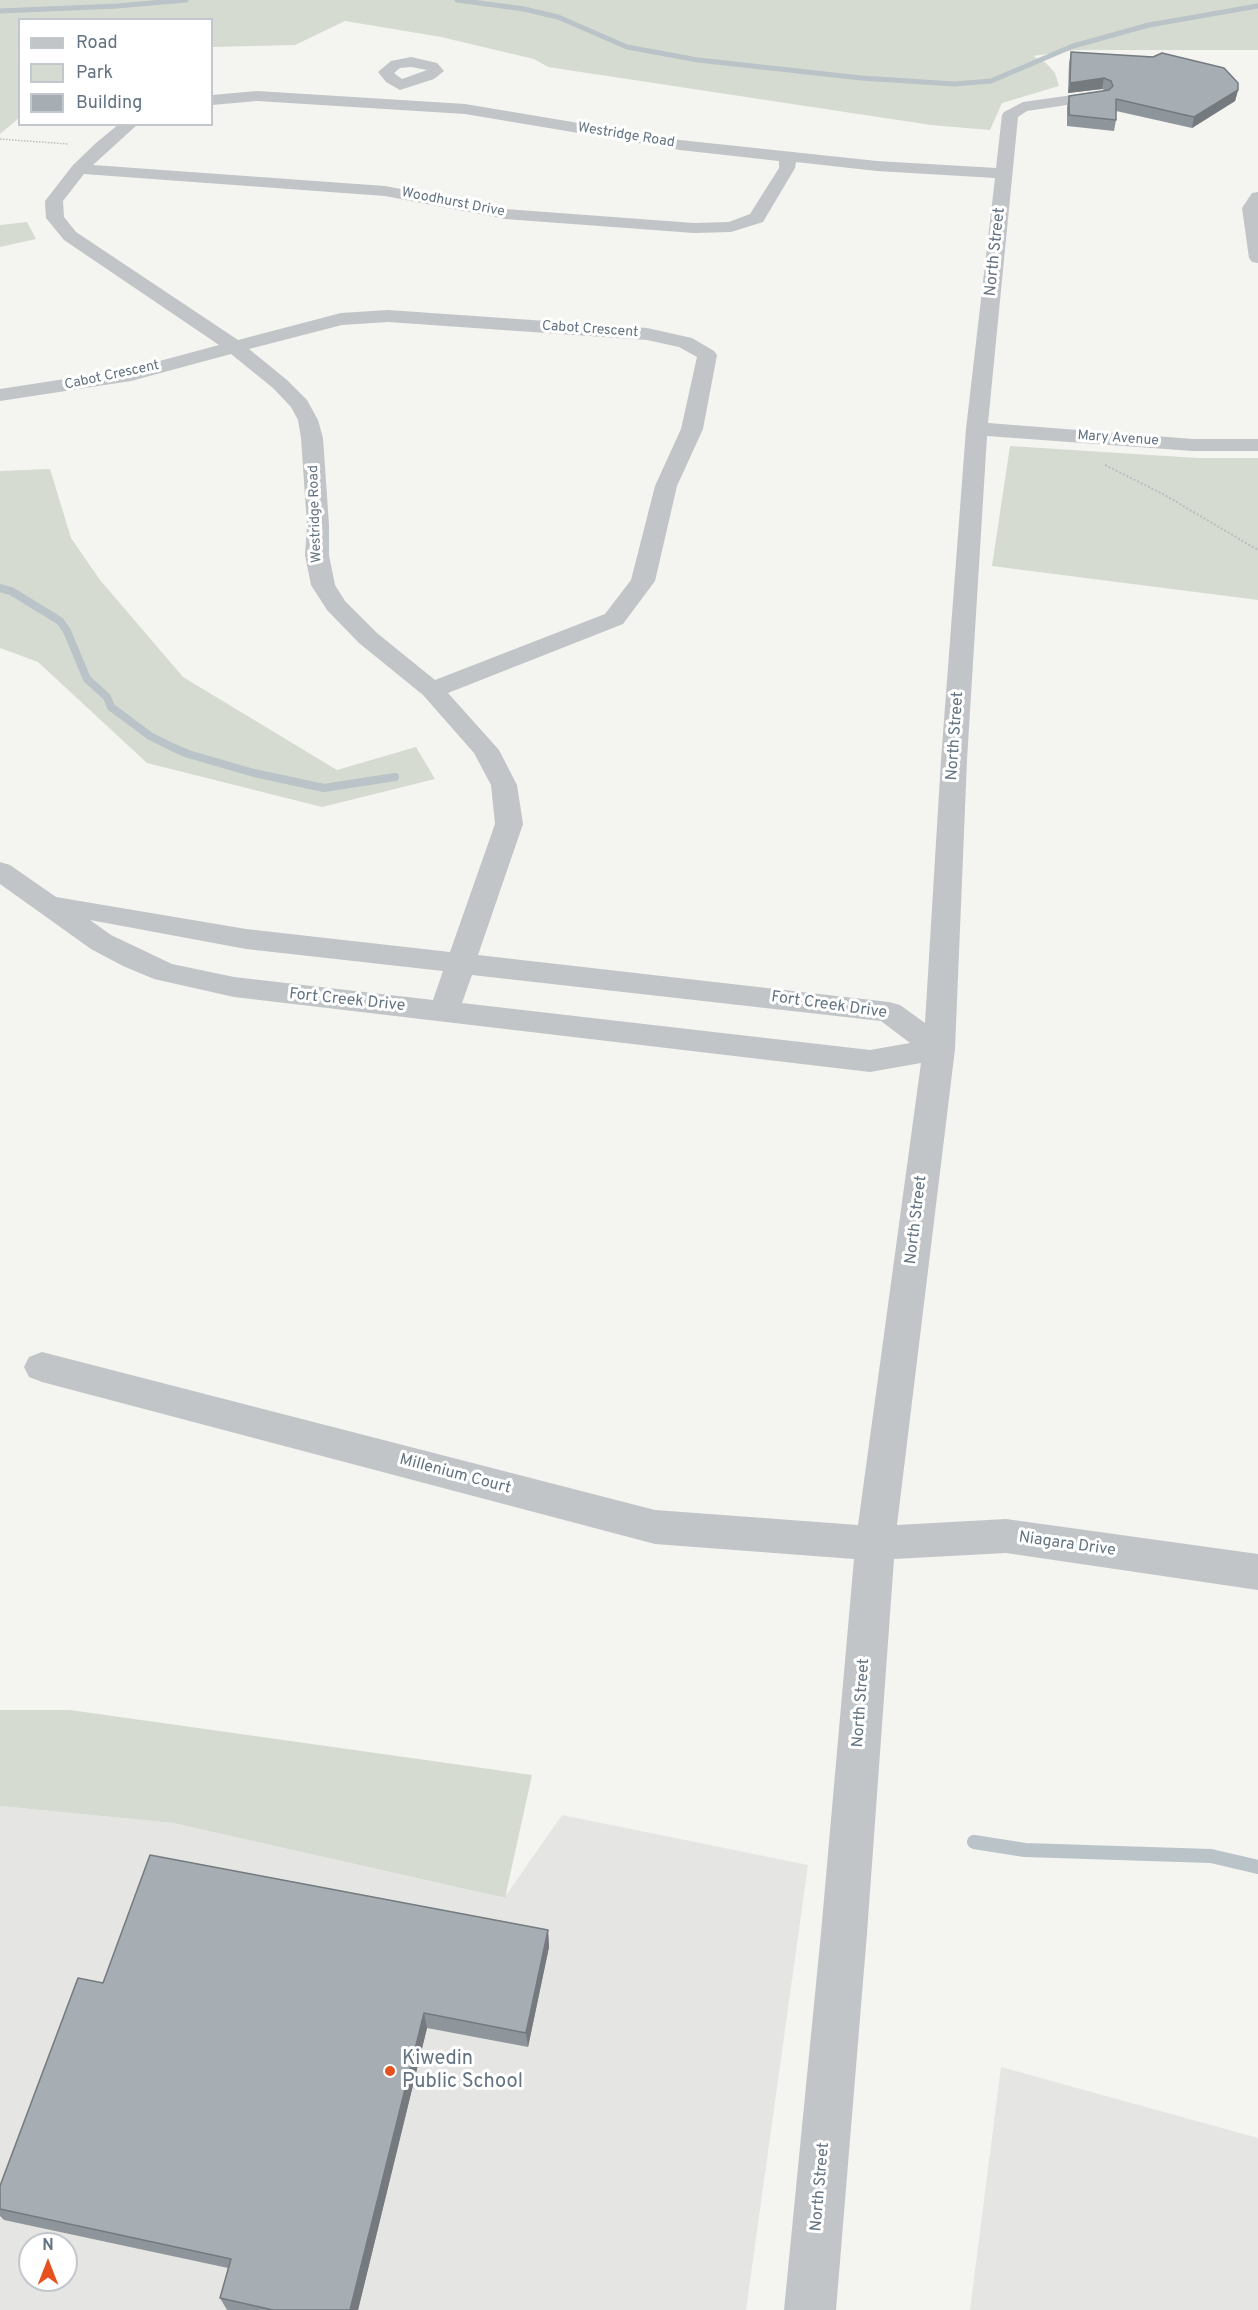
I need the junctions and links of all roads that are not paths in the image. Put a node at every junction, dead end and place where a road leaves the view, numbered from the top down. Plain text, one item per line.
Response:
1 (400, 85) dead end
2 (1101, 96) edge
3 (213, 100) edge
4 (383, 103) junction
5 (127, 126) edge
6 (788, 157) junction
7 (80, 169) junction
8 (1005, 174) junction
9 (1258, 197) edge
10 (1258, 258) edge
11 (233, 346) junction
12 (0, 395) edge
13 (977, 429) junction
14 (1258, 445) edge
15 (432, 690) junction
16 (0, 871) edge
17 (45, 902) junction
18 (461, 962) junction
19 (444, 1012) junction
20 (939, 1049) junction
21 (42, 1367) dead end
22 (874, 1543) junction
23 (1258, 1572) edge
24 (810, 2310) edge

1 - 4 street
2 - 8 street, North Street
3 - 4 street, Westridge Road
4 - 6 street, Westridge Road
5 - 7 street, Westridge Road
6 - 7 street, Woodhurst Drive
6 - 8 street, Westridge Road
7 - 11 street, Westridge Road
8 - 13 street, North Street
9 - 10 street
11 - 12 street, Cabot Crescent
11 - 15 street, Westridge Road
11 - 15 street, Cabot Crescent
13 - 14 street, Mary Avenue
13 - 20 street, North Street
15 - 18 street, Westridge Road
16 - 17 street, Fort Creek Drive
17 - 18 street, Fort Creek Drive
17 - 19 street, Fort Creek Drive
18 - 19 street, Westridge Road
18 - 20 street, Fort Creek Drive
19 - 20 street, Fort Creek Drive
20 - 22 street, North Street
21 - 22 street, Millenium Court
22 - 23 street, Niagara Drive
22 - 24 street, North Street

